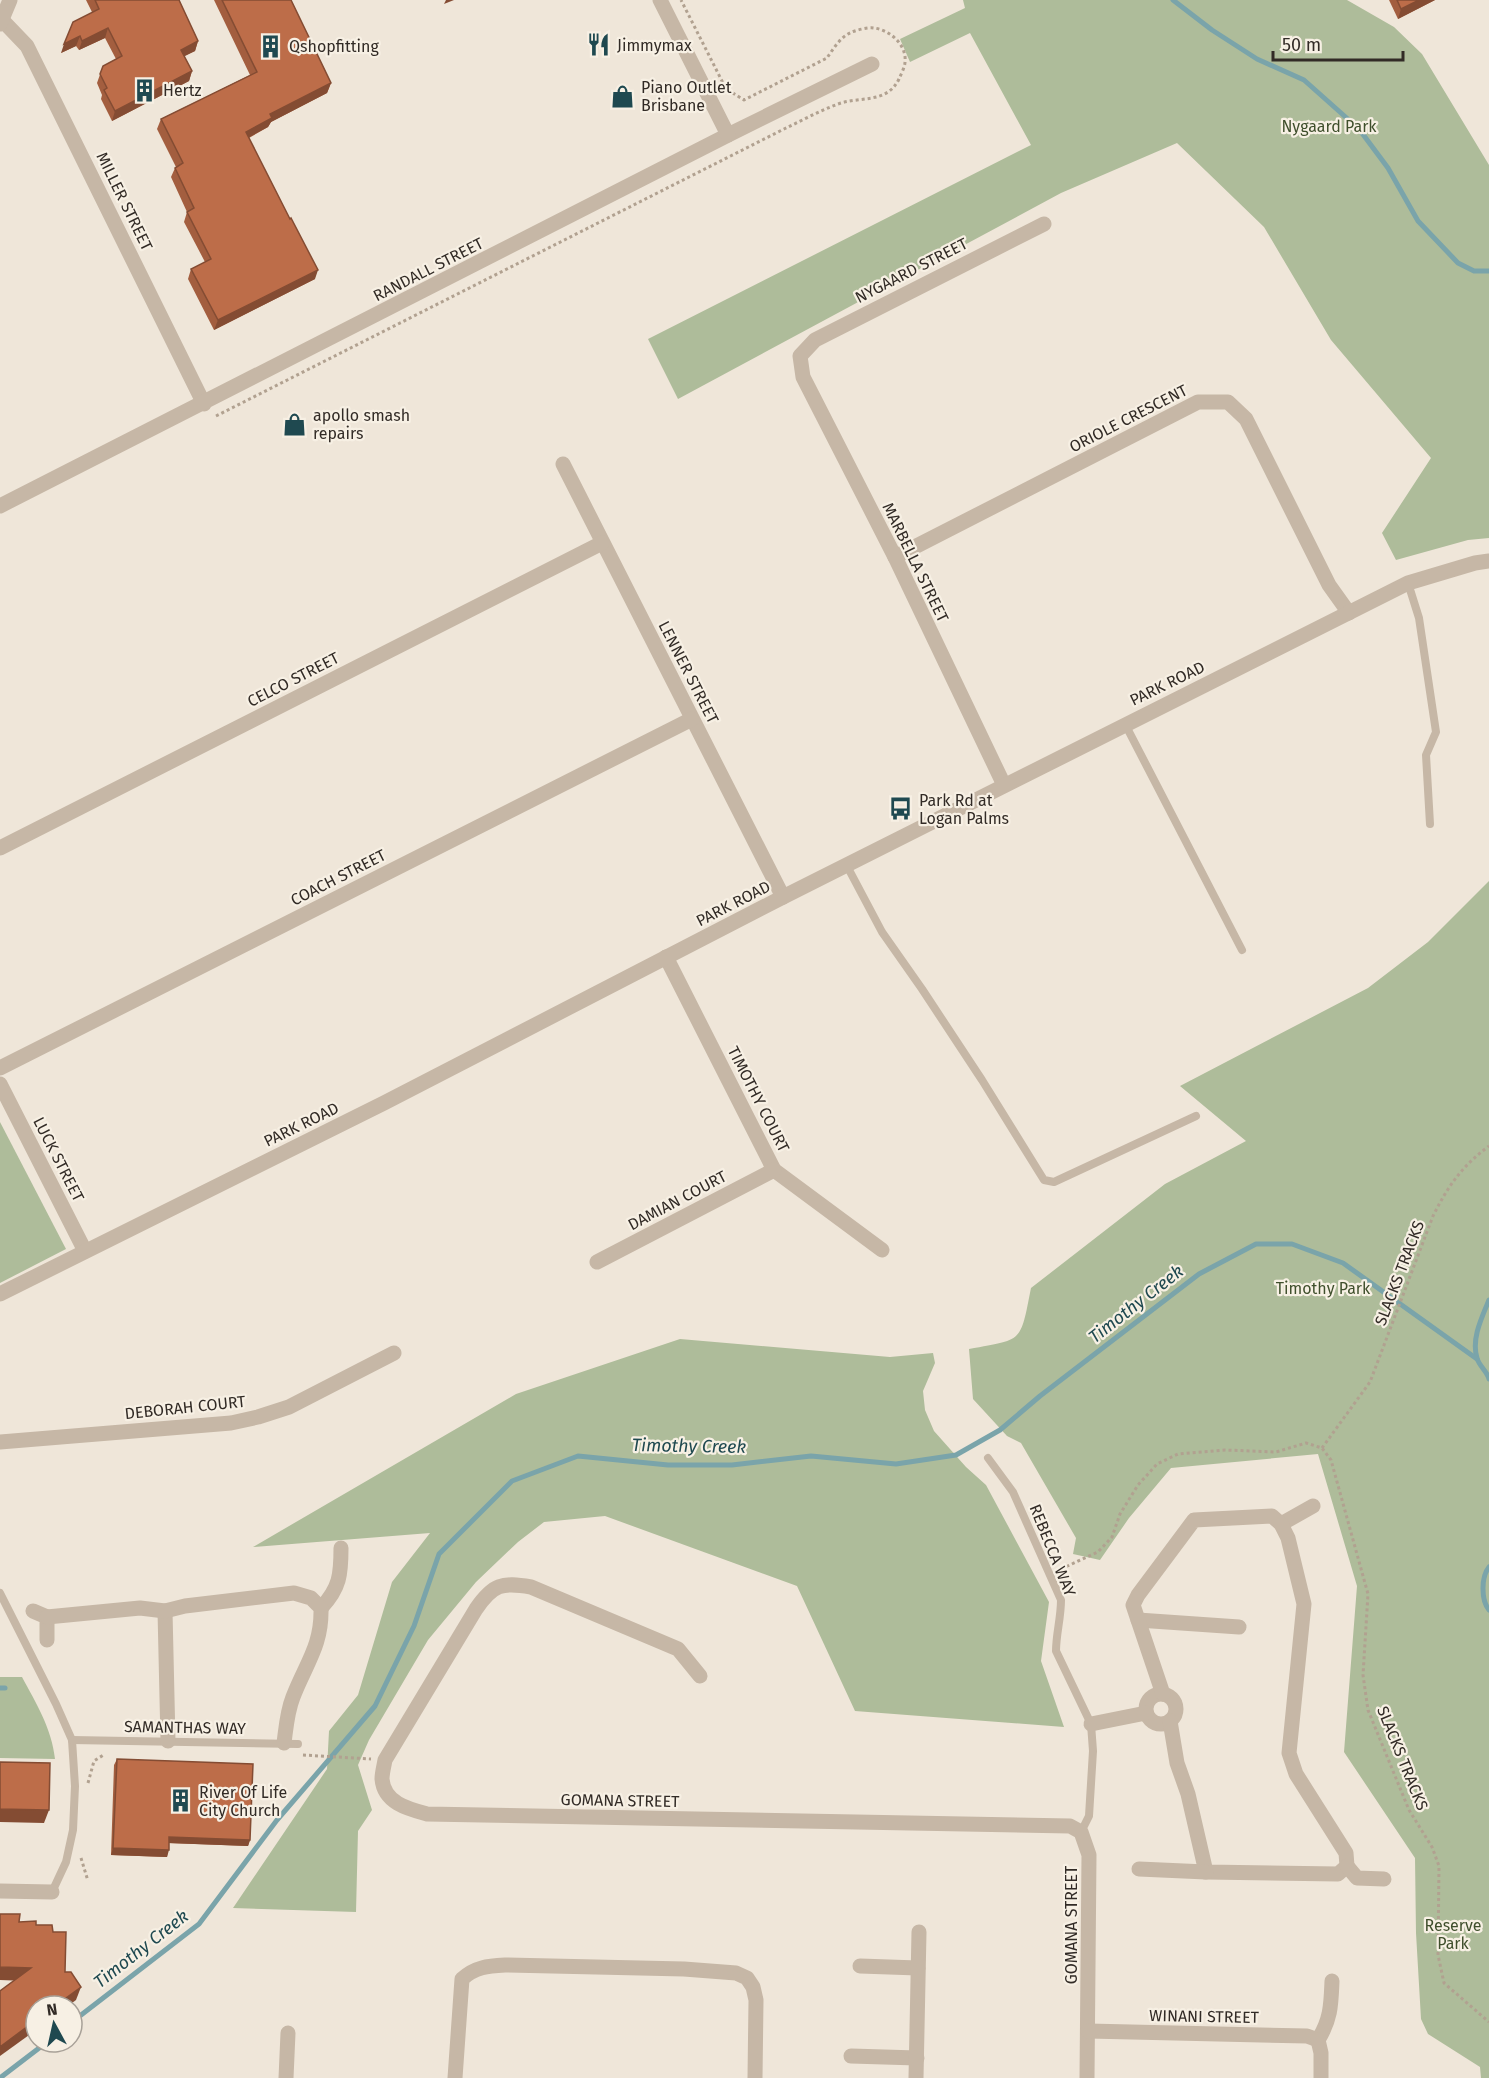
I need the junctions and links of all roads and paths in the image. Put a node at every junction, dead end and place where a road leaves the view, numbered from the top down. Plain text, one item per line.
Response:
1 (10, 0) edge
2 (660, 0) edge
3 (1, 23) edge
4 (872, 64) dead end
5 (728, 135) junction
6 (1044, 224) dead end
7 (800, 356) joint
8 (204, 404) junction
9 (563, 464) dead end
10 (0, 506) edge
11 (602, 543) junction
12 (895, 557) junction
13 (1489, 561) edge
14 (1408, 582) junction
15 (1348, 612) junction
16 (693, 719) junction
17 (1125, 724) junction
18 (1004, 785) junction
19 (1430, 824) dead end
20 (0, 848) edge
21 (847, 866) junction
22 (783, 897) junction
23 (1242, 950) dead end
24 (666, 957) junction
25 (0, 1068) edge
26 (0, 1084) edge
27 (1196, 1116) dead end
28 (1489, 1146) edge
29 (774, 1170) junction
30 (882, 1250) dead end
31 (85, 1251) junction
32 (597, 1262) dead end
33 (0, 1294) edge
34 (394, 1353) dead end
35 (0, 1442) edge
36 (1322, 1448) junction
37 (988, 1458) dead end
38 (1313, 1506) dead end
39 (1281, 1524) junction
40 (341, 1548) dead end
41 (1050, 1575) junction
42 (0, 1593) edge
43 (321, 1608) junction
44 (165, 1611) junction
45 (1138, 1620) junction
46 (1239, 1627) dead end
47 (47, 1640) dead end
48 (700, 1676) dead end
49 (1163, 1694) junction
50 (1146, 1713) junction
51 (1170, 1721) junction
52 (1090, 1724) junction
53 (72, 1740) junction
54 (168, 1741) junction
55 (292, 1747) junction
56 (113, 1752) dead end
57 (362, 1758) dead end
58 (88, 1792) dead end
59 (1081, 1832) junction
60 (80, 1856) dead end
61 (1347, 1866) junction
62 (1139, 1869) dead end
63 (1206, 1872) junction
64 (1384, 1879) dead end
65 (88, 1881) dead end
66 (0, 1891) edge
67 (52, 1892) joint
68 (919, 1932) dead end
69 (860, 1966) dead end
70 (918, 1968) junction
71 (1332, 1981) dead end
72 (1489, 2022) edge
73 (1088, 2031) junction
74 (288, 2033) dead end
75 (1318, 2040) junction
76 (851, 2056) dead end
77 (916, 2058) junction
78 (286, 2078) edge
79 (455, 2078) edge
80 (755, 2078) edge
81 (916, 2078) edge
82 (1087, 2078) edge
83 (1321, 2078) edge

1 - 3 street
2 - 5 street
3 - 8 street, MILLER STREET
4 - 5 street, RANDALL STREET
5 - 8 street, RANDALL STREET
6 - 7 street, NYGAARD STREET
7 - 12 street, MARBELLA STREET
8 - 10 street, RANDALL STREET
9 - 11 street, LENNER STREET
11 - 16 street, LENNER STREET
11 - 20 street, CELCO STREET
12 - 15 street, ORIOLE CRESCENT
12 - 18 street, MARBELLA STREET
13 - 14 street, PARK ROAD
14 - 15 street, PARK ROAD
14 - 19 lane
15 - 17 street, PARK ROAD
16 - 22 street, LENNER STREET
16 - 25 street, COACH STREET
17 - 18 street, PARK ROAD
17 - 23 lane
18 - 21 street, PARK ROAD
21 - 22 street, PARK ROAD
21 - 27 lane
22 - 24 street, PARK ROAD
24 - 29 street, TIMOTHY COURT
24 - 31 street, PARK ROAD
26 - 31 street, LUCK STREET
28 - 36 path, SLACKS TRACKS
29 - 30 street, TIMOTHY COURT
29 - 32 street, DAMIAN COURT
31 - 33 street, PARK ROAD
34 - 35 street, DEBORAH COURT
36 - 41 path
36 - 72 path, SLACKS TRACKS
37 - 41 lane, REBECCA WAY
38 - 39 street
39 - 45 street
39 - 61 street
40 - 43 street
41 - 52 lane, REBECCA WAY
42 - 53 lane
43 - 44 street
43 - 55 street
44 - 47 street
44 - 54 street
45 - 46 street
45 - 49 street
48 - 59 street, GOMANA STREET
49 - 50 street
49 - 51 street
50 - 51 street
50 - 52 street
51 - 63 street
52 - 59 lane, REBECCA WAY
53 - 54 lane, SAMANTHAS WAY
53 - 67 lane
54 - 55 lane, SAMANTHAS WAY
55 - 57 path
56 - 58 path
59 - 73 street, GOMANA STREET
60 - 65 path
61 - 63 street
61 - 64 street
62 - 63 street
66 - 67 street
68 - 70 street
69 - 70 street
70 - 77 street
71 - 75 street
73 - 75 street, WINANI STREET
73 - 82 street, GOMANA STREET
74 - 78 street
75 - 83 street
76 - 77 street
77 - 81 street
79 - 80 street

